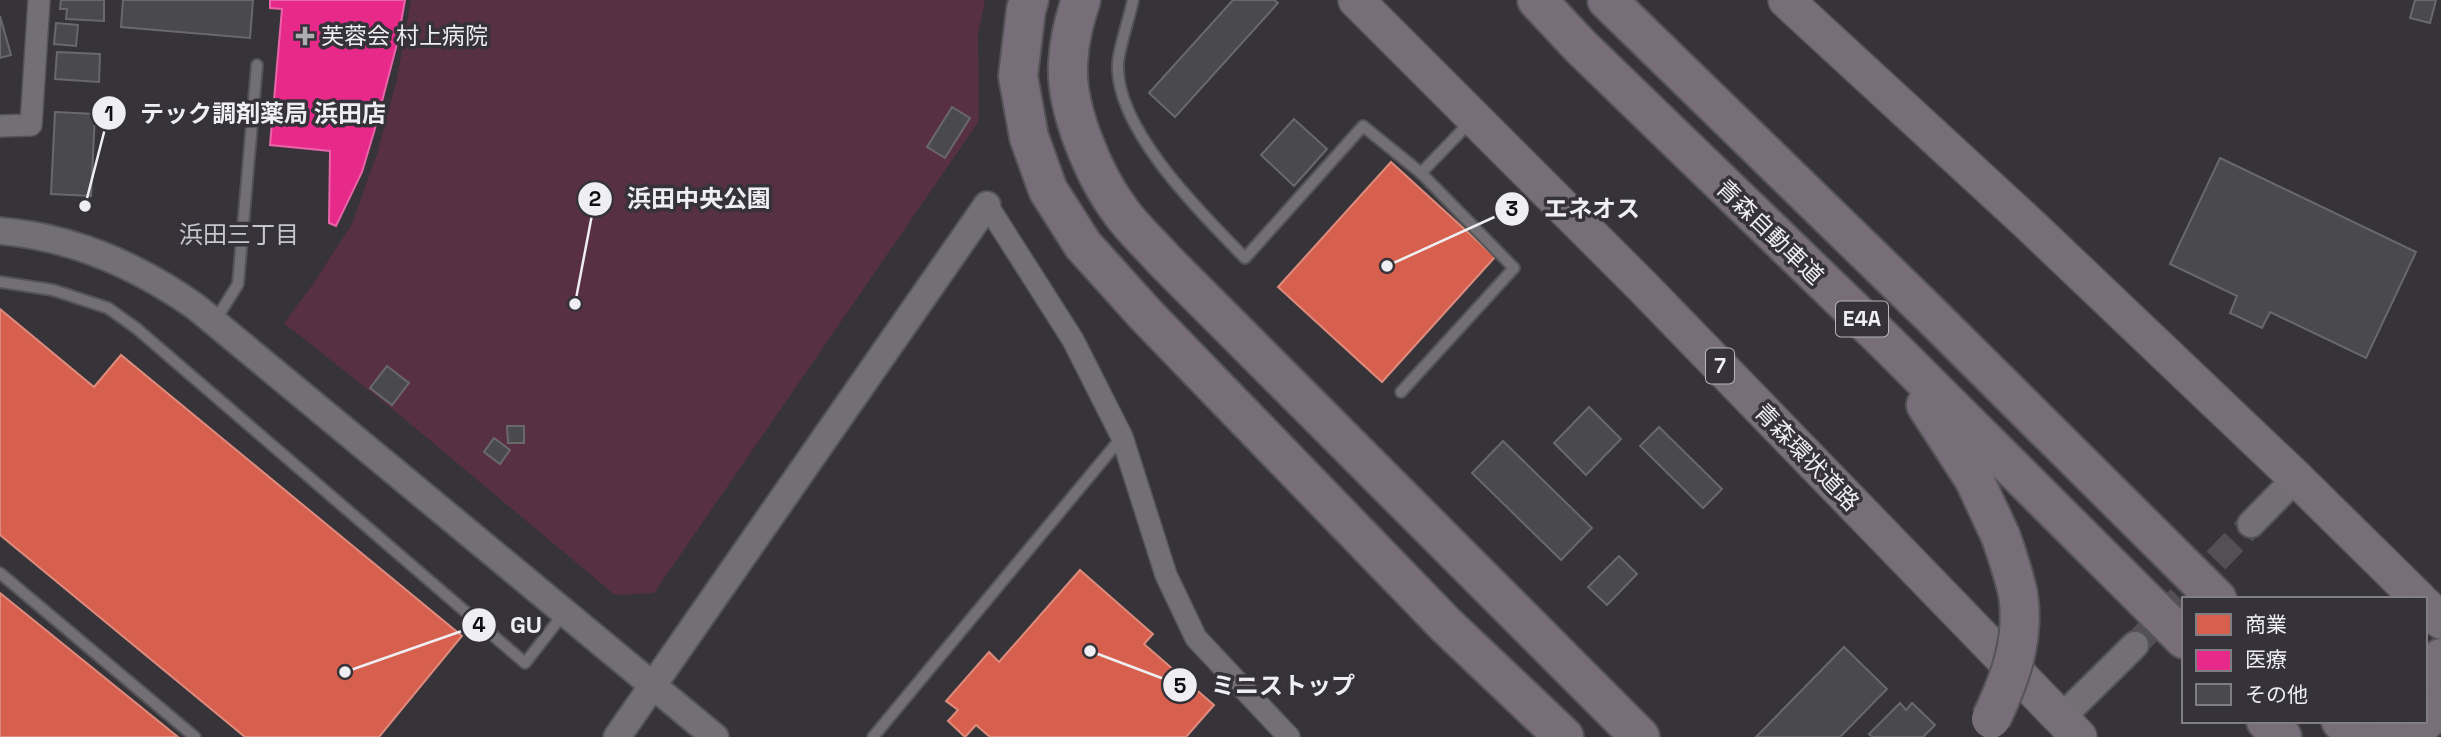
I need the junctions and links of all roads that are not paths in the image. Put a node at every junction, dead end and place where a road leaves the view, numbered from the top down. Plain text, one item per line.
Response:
1 (39, 0) edge
2 (1029, 0) edge
3 (1081, 0) edge
4 (1133, 0) edge
5 (1356, 0) edge
6 (1537, 0) edge
7 (1608, 0) edge
8 (1786, 0) edge
9 (257, 65) dead end
10 (1474, 118) junction
11 (0, 126) edge
12 (1421, 173) junction
13 (987, 205) joint
14 (0, 231) edge
15 (0, 282) edge
16 (1933, 317) junction
17 (215, 321) junction
18 (1885, 341) junction
19 (1401, 392) dead end
20 (1122, 437) junction
21 (2296, 478) junction
22 (2251, 524) tunnel mouth
23 (0, 573) edge
24 (2215, 597) edge
25 (2244, 597) edge
26 (2416, 597) edge
27 (2427, 607) edge
28 (565, 612) junction
29 (2441, 621) edge
30 (2182, 637) edge
31 (2135, 645) tunnel mouth
32 (2441, 658) edge
33 (2427, 672) edge
34 (652, 684) junction
35 (2441, 705) edge
36 (2427, 719) edge
37 (2268, 723) edge
38 (2343, 723) edge
39 (2376, 723) edge
40 (2388, 723) edge
41 (2423, 723) edge
42 (1985, 728) edge
43 (2070, 728) edge
44 (195, 737) edge
45 (617, 737) edge
46 (715, 737) edge
47 (873, 737) edge
48 (1289, 737) edge
49 (1564, 737) edge
50 (1640, 737) edge
51 (2281, 737) edge
52 (2357, 737) edge
53 (2363, 737) edge
54 (2406, 737) edge

1 - 11 street
2 - 49 highway
3 - 50 highway
4 - 12 lane
5 - 10 highway, 青森環状道路 / 7
6 - 18 highway, 青森自動車道 / E4A
7 - 16 highway, E4A
8 - 21 highway
9 - 17 lane
10 - 12 lane
10 - 43 highway, 青森環状道路 / 7
12 - 19 lane
13 - 20 street
13 - 34 street
14 - 17 street
15 - 28 lane
16 - 24 highway, E4A
16 - 25 highway
17 - 28 street
18 - 30 highway, 青森自動車道 / E4A
18 - 42 highway, bridge
20 - 47 lane
20 - 48 street
21 - 22 street
21 - 26 highway
23 - 44 lane
27 - 29 highway
28 - 34 street
31 - 43 street
32 - 33 highway
34 - 45 street
34 - 46 street
35 - 36 highway
37 - 51 highway
38 - 52 highway
39 - 53 highway
40 - 54 highway
41 - 54 highway

